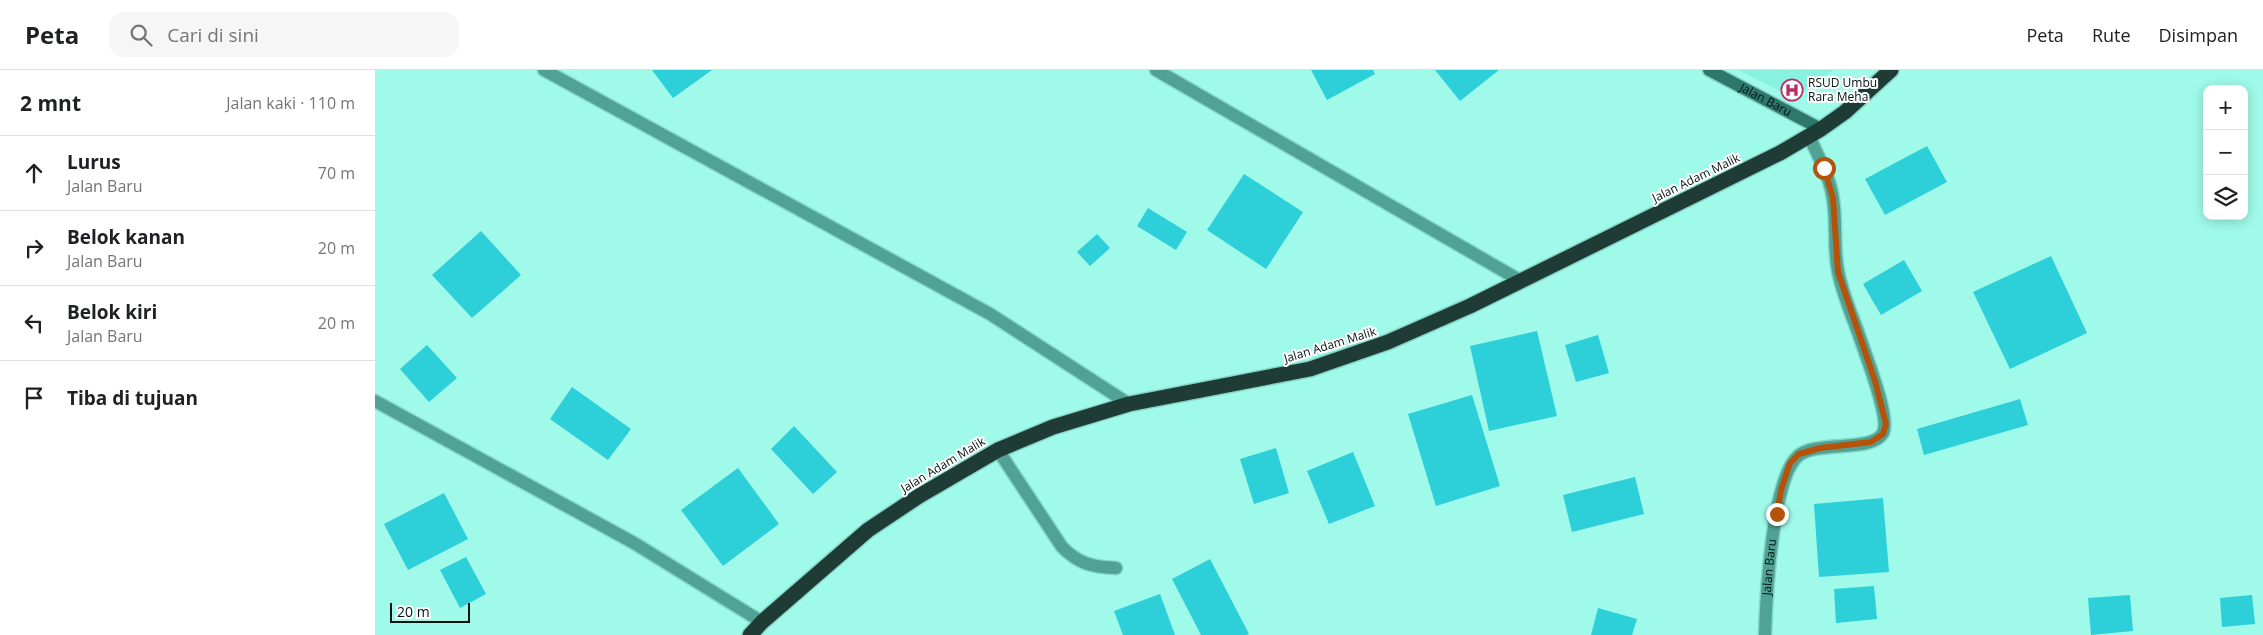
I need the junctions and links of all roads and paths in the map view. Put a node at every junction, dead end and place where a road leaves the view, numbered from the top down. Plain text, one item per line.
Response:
1 (544, 70) edge
2 (1156, 70) edge
3 (1709, 70) edge
4 (1891, 70) edge
5 (1815, 133) junction
6 (1521, 281) junction
7 (375, 400) edge
8 (1129, 404) junction
9 (998, 450) junction
10 (1116, 568) dead end
11 (762, 622) junction
12 (751, 635) edge
13 (1765, 635) edge

1 - 8 street
2 - 6 street
3 - 5 street, Jalan Baru
4 - 5 highway, Jalan Adam Malik
5 - 6 highway, Jalan Adam Malik
5 - 13 street, Jalan Baru
6 - 8 highway, Jalan Adam Malik
7 - 11 street
8 - 9 highway, Jalan Adam Malik
9 - 10 street
9 - 11 highway, Jalan Adam Malik
11 - 12 highway, Jalan Adam Malik

